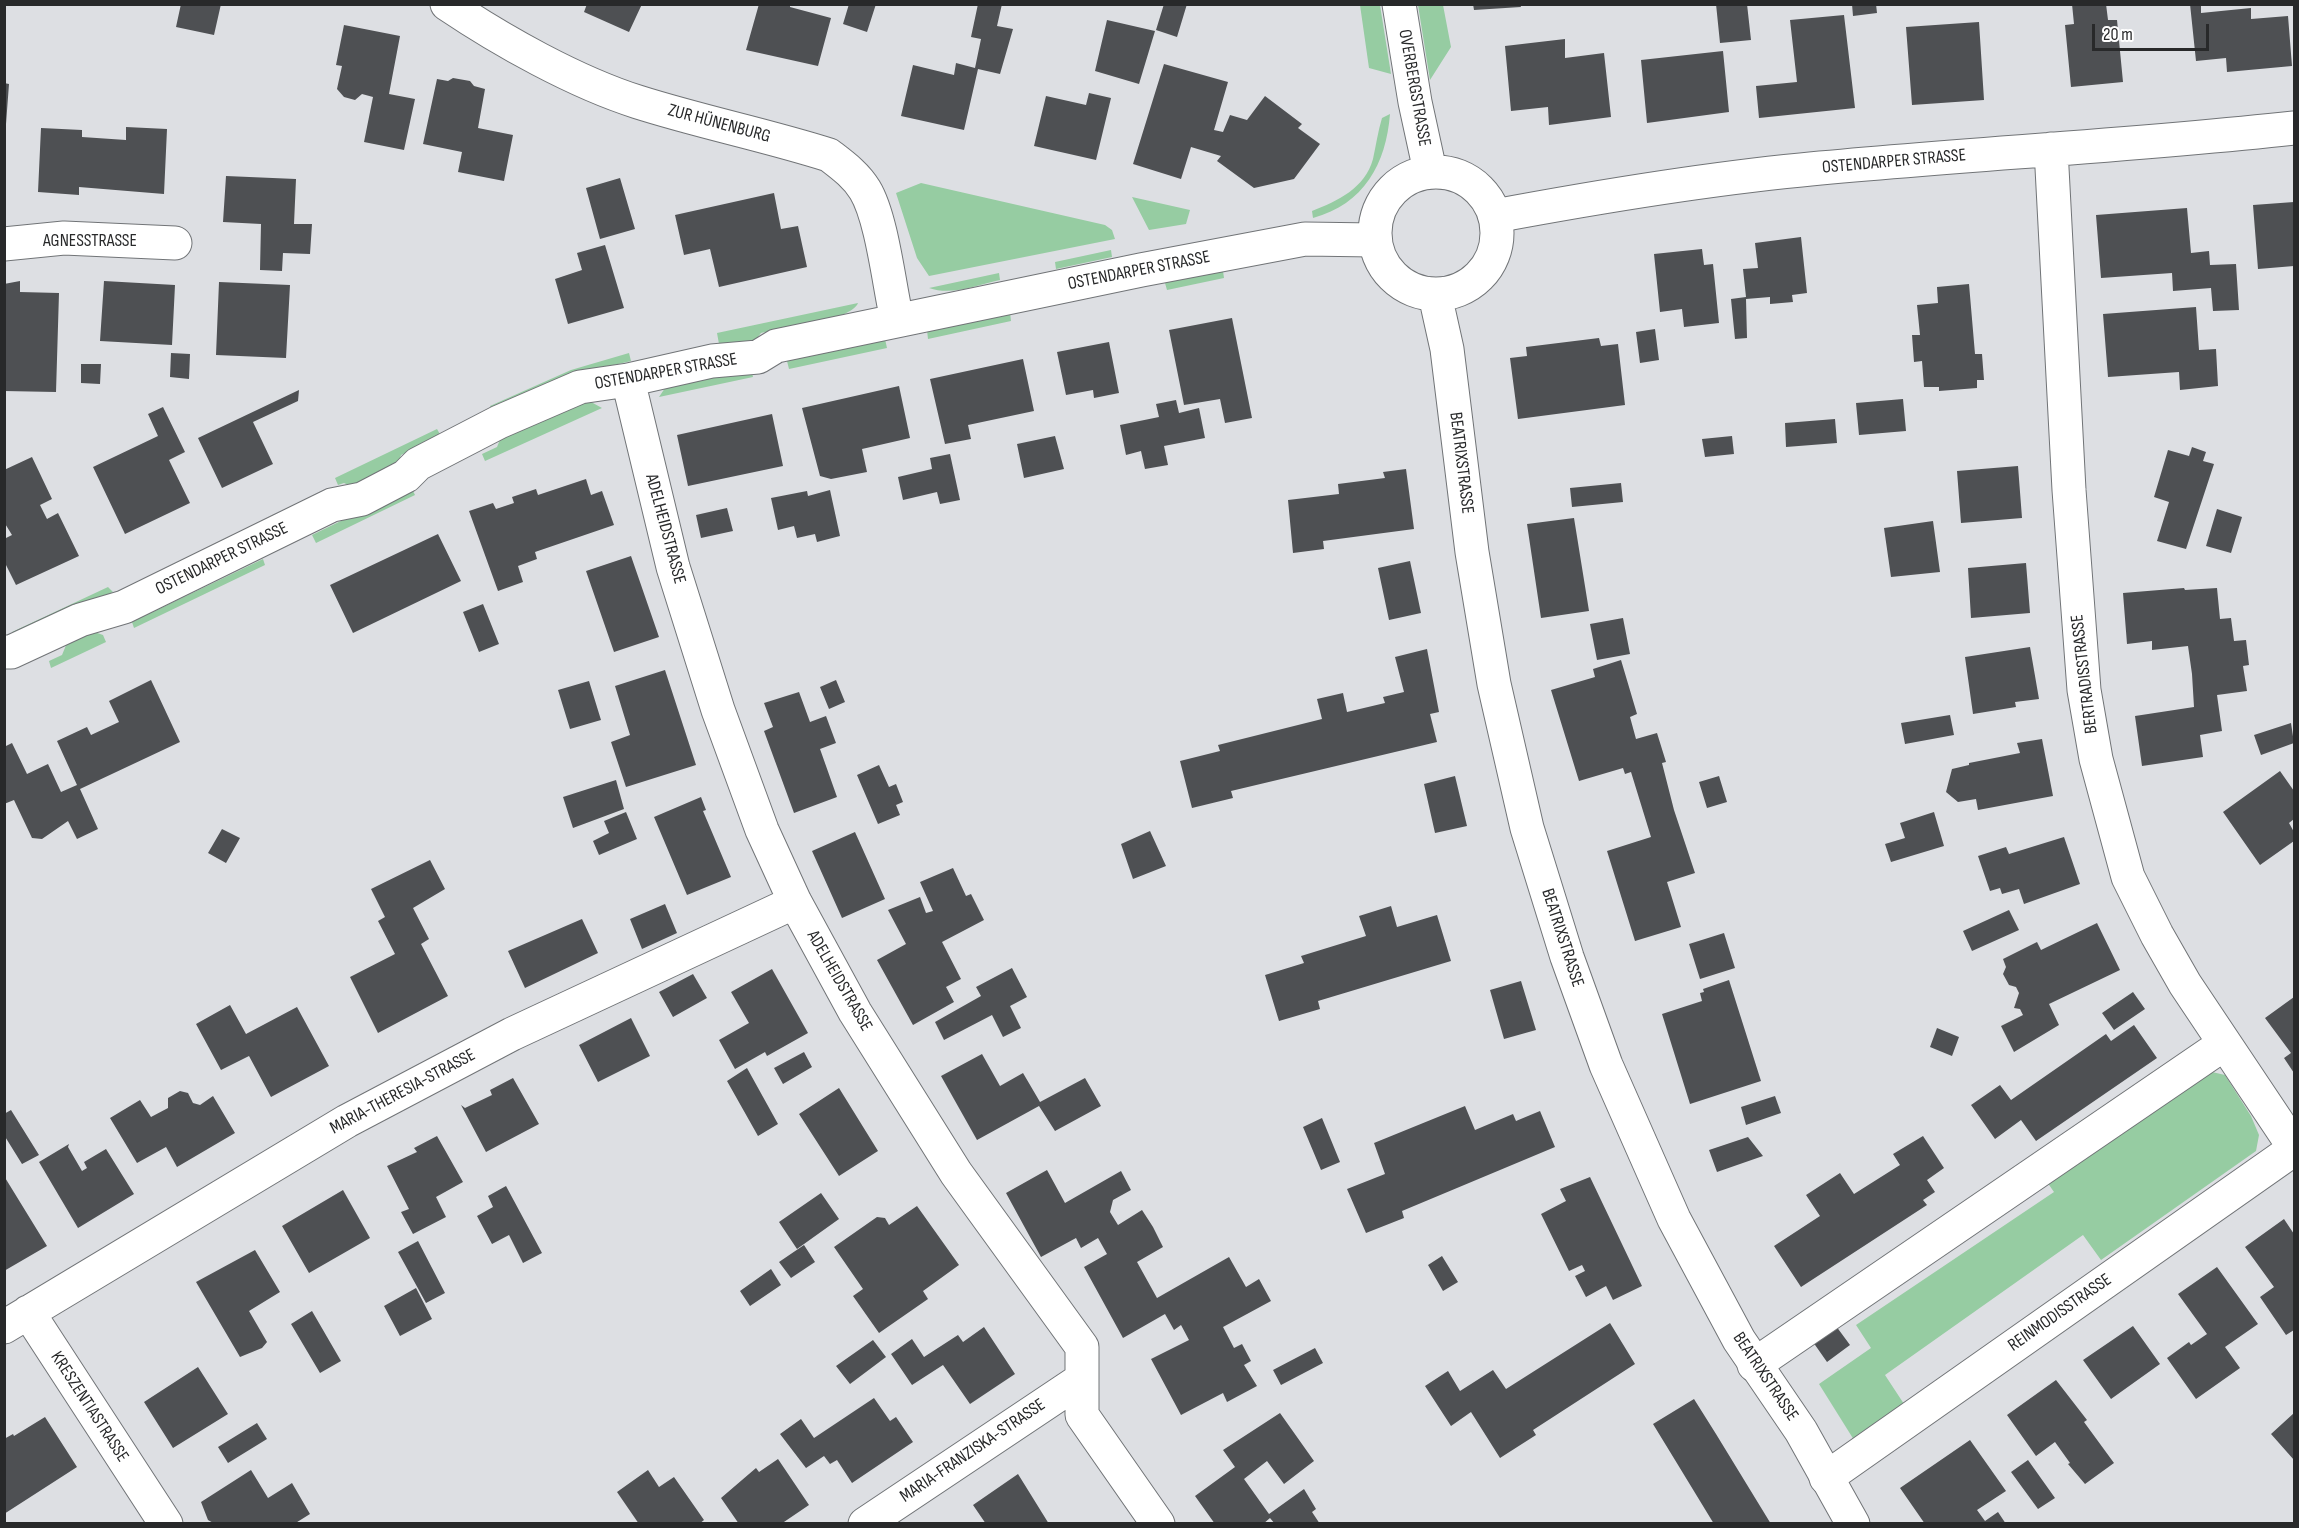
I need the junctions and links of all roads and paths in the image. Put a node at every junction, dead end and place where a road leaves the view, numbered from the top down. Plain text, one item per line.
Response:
1 (447, 4) edge
2 (1399, 4) edge
3 (2295, 129) edge
4 (2050, 150) junction
5 (1430, 171) junction
6 (1495, 216) junction
7 (1374, 240) junction
8 (175, 243) dead end
9 (4, 244) edge
10 (1435, 295) junction
11 (897, 320) junction
12 (628, 380) junction
13 (4, 652) edge
14 (795, 902) junction
15 (2224, 1044) junction
16 (2295, 1148) edge
17 (16, 1320) edge
18 (1754, 1365) junction
19 (1082, 1379) junction
20 (1826, 1478) junction
21 (165, 1524) edge
22 (865, 1524) edge
23 (1158, 1524) edge
24 (1853, 1524) edge

1 - 11 street, ZUR HÜNENBURG
2 - 5 street, OVERBERGSTRASSE
3 - 4 street, OSTENDARPER STRASSE
4 - 6 street, OSTENDARPER STRASSE
4 - 15 street, BERTRADISSTRASSE
5 - 6 street
5 - 7 street
6 - 10 street
7 - 10 street
7 - 11 street, OSTENDARPER STRASSE
8 - 9 street, AGNESSTRASSE
10 - 18 street, BEATRIXSTRASSE
11 - 12 street, OSTENDARPER STRASSE
12 - 13 street, OSTENDARPER STRASSE
12 - 14 street, ADELHEIDSTRASSE
14 - 17 street, MARIA-THERESIA-STRASSE
14 - 19 street, ADELHEIDSTRASSE
15 - 16 street, BERTRADISSTRASSE
15 - 18 street
16 - 20 street, REINMODISSTRASSE
17 - 21 street, KRESZENTIASTRASSE
18 - 20 street, BEATRIXSTRASSE
19 - 22 street, MARIA-FRANZISKA-STRASSE
19 - 23 street, ADELHEIDSTRASSE
20 - 24 street, BEATRIXSTRASSE

